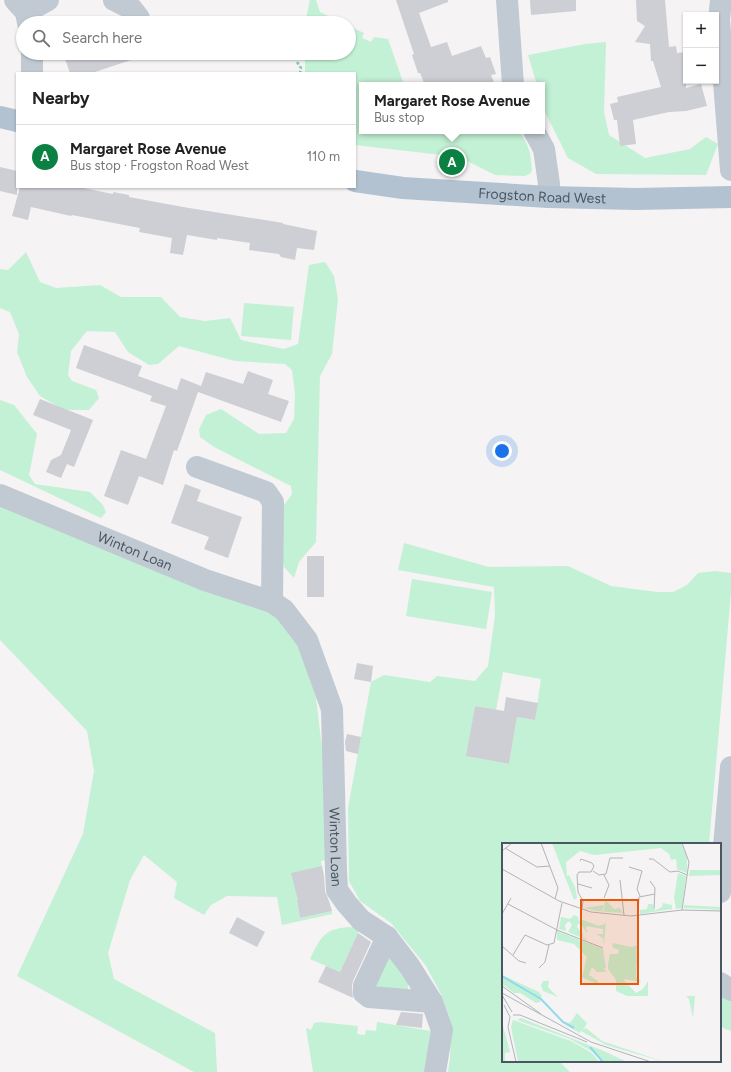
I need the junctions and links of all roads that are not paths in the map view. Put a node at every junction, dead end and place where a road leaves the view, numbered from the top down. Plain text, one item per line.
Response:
1 (48, 0) edge
2 (114, 0) edge
3 (507, 0) edge
4 (721, 0) edge
5 (23, 12) edge
6 (138, 16) edge
7 (32, 60) edge
8 (32, 72) edge
9 (513, 82) edge
10 (0, 117) edge
11 (16, 121) edge
12 (536, 134) edge
13 (731, 170) edge
14 (356, 181) edge
15 (548, 197) junction
16 (731, 197) edge
17 (197, 467) dead end
18 (0, 495) edge
19 (278, 606) junction
20 (731, 767) edge
21 (721, 881) edge
22 (387, 937) junction
23 (721, 984) edge
24 (731, 990) edge
25 (432, 1002) junction
26 (435, 1072) edge

1 - 5 street
2 - 6 street
3 - 9 street
4 - 13 street
7 - 8 street
10 - 11 main road
12 - 15 street
14 - 15 main road, Frogston Road West
15 - 16 main road, Frogston Road West
17 - 19 street
18 - 19 street, Winton Loan
19 - 22 street, Winton Loan
20 - 21 street
22 - 25 street, Winton Loan
22 - 25 street
23 - 24 street
25 - 26 street, Winton Loan

